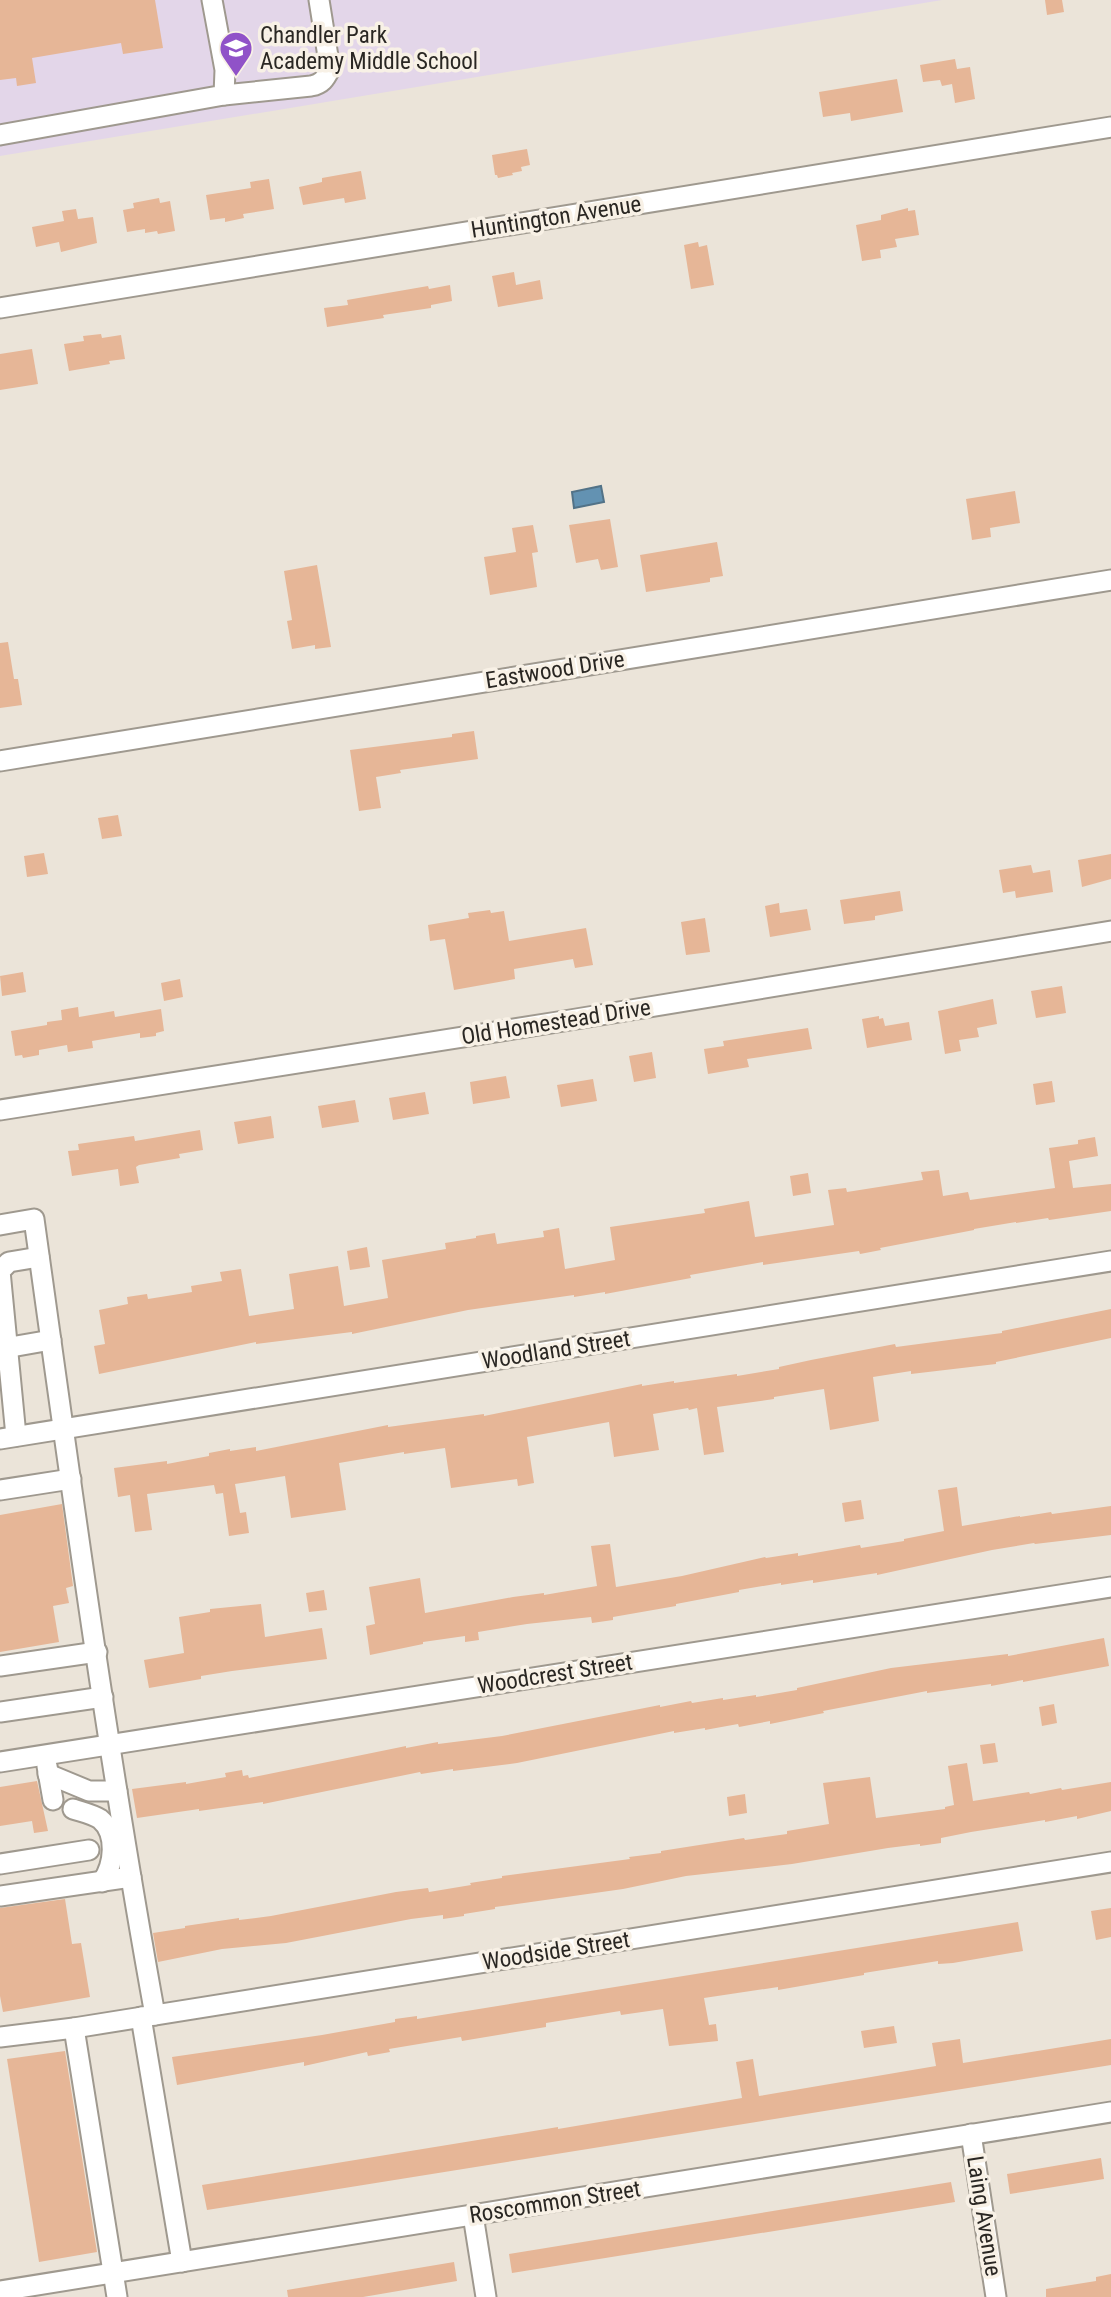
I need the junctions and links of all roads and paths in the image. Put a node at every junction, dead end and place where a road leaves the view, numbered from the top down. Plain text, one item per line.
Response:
1 (212, 0) edge
2 (319, 0) edge
3 (223, 95) junction
4 (1111, 127) edge
5 (0, 135) edge
6 (0, 308) edge
7 (1111, 580) edge
8 (0, 761) edge
9 (1111, 931) edge
10 (0, 1110) edge
11 (0, 1225) edge
12 (39, 1257) junction
13 (1111, 1261) edge
14 (51, 1340) junction
15 (4, 1348) edge
16 (63, 1429) junction
17 (8, 1438) edge
18 (71, 1479) junction
19 (0, 1490) edge
20 (1111, 1587) edge
21 (97, 1652) junction
22 (0, 1666) edge
23 (103, 1697) junction
24 (0, 1712) edge
25 (110, 1744) junction
26 (0, 1762) edge
27 (46, 1764) junction
28 (117, 1791) junction
29 (53, 1800) dead end
30 (74, 1809) dead end
31 (89, 1850) dead end
32 (1111, 1862) edge
33 (0, 1864) edge
34 (131, 1877) junction
35 (102, 1882) junction
36 (0, 1896) edge
37 (148, 2016) junction
38 (74, 2028) junction
39 (0, 2037) edge
40 (1111, 2112) edge
41 (971, 2134) junction
42 (473, 2215) junction
43 (182, 2262) junction
44 (112, 2273) junction
45 (0, 2291) edge
46 (117, 2297) edge
47 (486, 2297) edge
48 (996, 2297) edge

1 - 3 street
2 - 3 street
3 - 5 street
4 - 6 street, Huntington Avenue
7 - 8 street, Eastwood Drive
9 - 10 street, Old Homestead Drive
11 - 12 street
12 - 14 street
12 - 15 street
13 - 16 street, Woodland Street
14 - 15 street
14 - 16 street
15 - 17 street
16 - 17 street, Woodland Street
16 - 18 street
18 - 19 street
18 - 21 street
20 - 25 street, Woodcrest Street
21 - 22 street
21 - 23 street
23 - 24 street
23 - 25 street
25 - 27 street, Woodcrest Street
25 - 28 street
26 - 27 street, Woodcrest Street
27 - 28 street
27 - 29 street
28 - 34 street
30 - 35 street
31 - 33 street
32 - 37 street, Woodside Street
34 - 35 street
34 - 37 street
35 - 36 street
37 - 38 street, Woodside Street
37 - 43 street
38 - 39 street, Woodside Street
38 - 44 street
40 - 41 street, Roscommon Street
41 - 42 street, Roscommon Street
41 - 48 street, Laing Avenue
42 - 43 street, Roscommon Street
42 - 47 street
43 - 44 street, Roscommon Street
44 - 45 street, Roscommon Street
44 - 46 street

